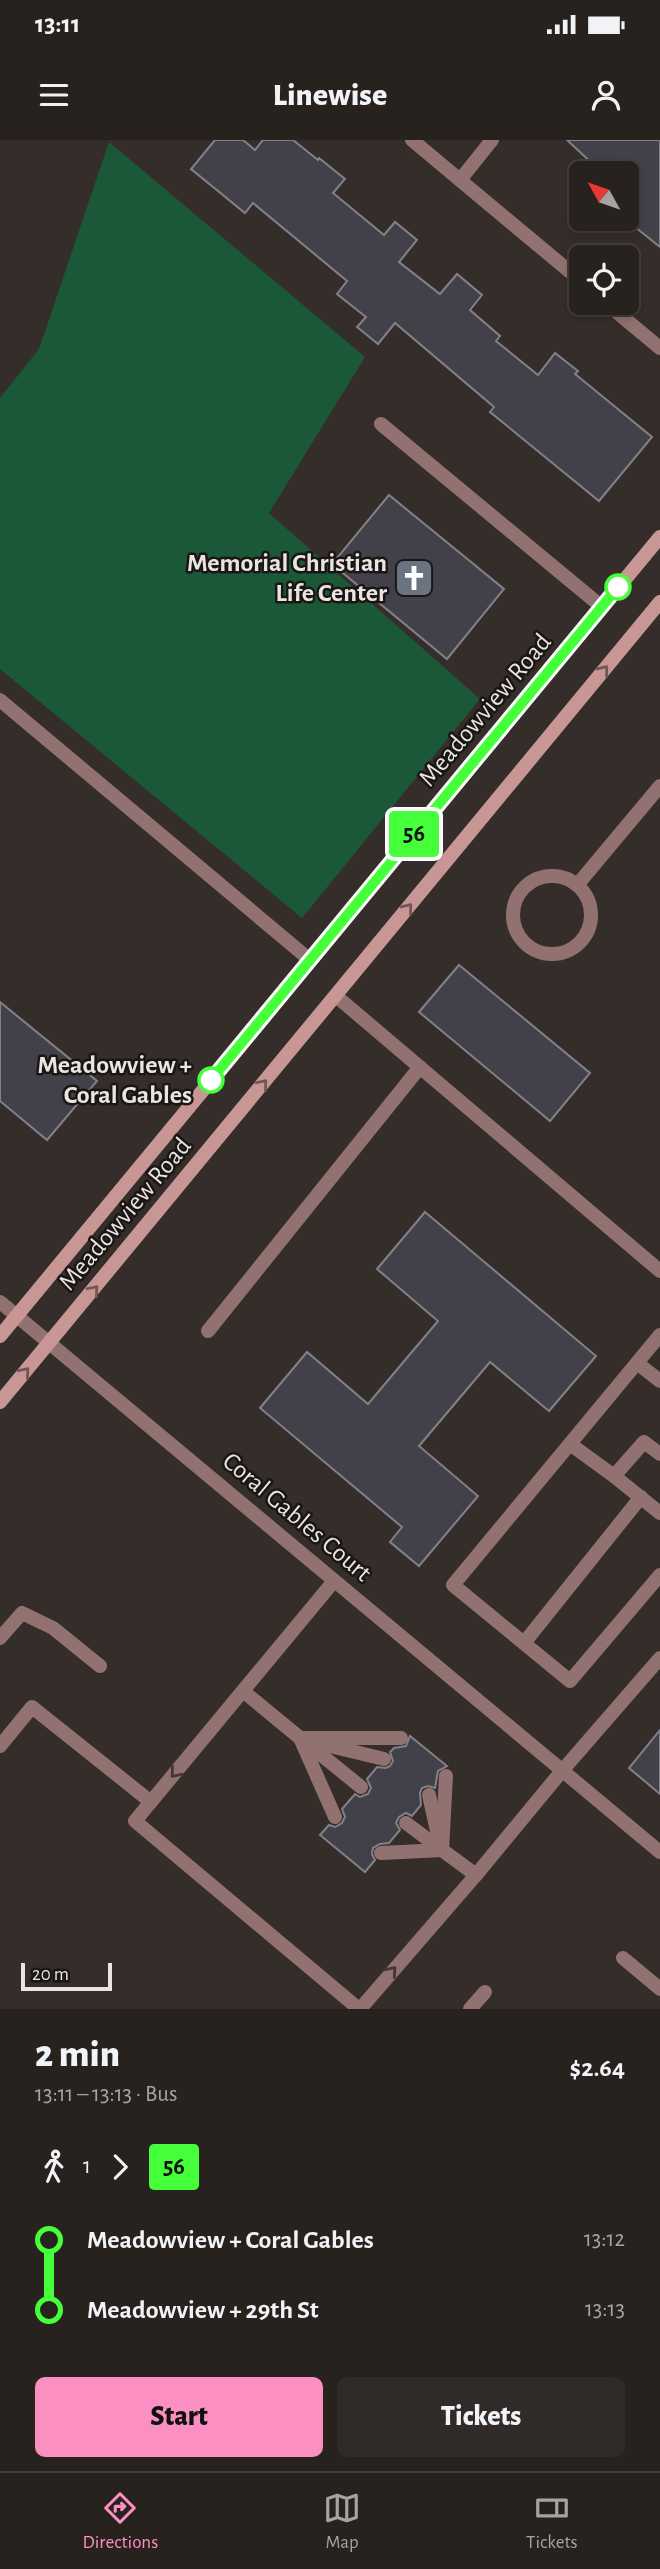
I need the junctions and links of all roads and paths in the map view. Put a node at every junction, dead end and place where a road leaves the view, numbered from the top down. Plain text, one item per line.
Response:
1 (412, 140) edge
2 (492, 140) edge
3 (460, 180) junction
4 (569, 271) edge
5 (621, 315) edge
6 (660, 348) edge
7 (381, 424) dead end
8 (660, 537) edge
9 (660, 601) edge
10 (602, 607) junction
11 (0, 700) edge
12 (660, 786) edge
13 (578, 884) junction
14 (310, 960) junction
15 (336, 996) junction
16 (420, 1067) junction
17 (660, 1271) edge
18 (0, 1302) edge
19 (17, 1316) junction
20 (208, 1331) dead end
21 (660, 1335) edge
22 (0, 1336) edge
23 (50, 1342) junction
24 (637, 1363) junction
25 (660, 1381) edge
26 (0, 1402) edge
27 (570, 1444) junction
28 (660, 1454) edge
29 (614, 1476) junction
30 (641, 1497) junction
31 (660, 1513) edge
32 (660, 1575) edge
33 (334, 1581) junction
34 (0, 1638) edge
35 (524, 1643) junction
36 (660, 1658) edge
37 (100, 1666) dead end
38 (243, 1691) junction
39 (300, 1738) junction
40 (401, 1738) dead end
41 (0, 1746) edge
42 (384, 1759) dead end
43 (561, 1772) junction
44 (446, 1776) dead end
45 (361, 1787) dead end
46 (429, 1795) dead end
47 (151, 1802) junction
48 (335, 1817) dead end
49 (406, 1823) dead end
50 (442, 1850) junction
51 (660, 1852) edge
52 (381, 1853) dead end
53 (476, 1875) junction
54 (623, 1958) dead end
55 (660, 1989) edge
56 (485, 1992) dead end
57 (359, 2009) edge
58 (470, 2009) edge

1 - 3 street
2 - 3 street
3 - 4 street
5 - 6 street
7 - 10 street
8 - 10 main road, Meadowview Road
15 -> 9 main road, Meadowview Road
10 - 14 main road, Meadowview Road
11 - 14 street
12 - 13 street
13 - 13 street
14 - 19 main road, Meadowview Road
15 - 16 street
23 -> 15 main road, Meadowview Road
16 - 17 street
16 - 20 street
18 - 19 street, Coral Gables Court
19 - 22 main road, Meadowview Road
19 - 23 street, Coral Gables Court
21 - 24 street
26 -> 23 main road, Meadowview Road
23 - 33 street, Coral Gables Court
24 - 25 street
24 - 27 street
27 - 29 street
27 - 35 street
28 - 29 street
29 - 30 street
30 - 31 street
30 - 35 street
32 - 35 street
33 - 38 street
33 - 43 street, Coral Gables Court
34 - 37 street
36 - 43 street
38 - 39 street
38 -> 47 street
39 - 40 street
39 - 42 street
39 - 45 street
39 - 48 street
41 - 47 street
43 - 51 street, Coral Gables Court
43 - 53 street
44 - 50 street
46 - 50 street
47 - 57 street
49 - 50 street
50 - 52 street
50 - 53 street
57 -> 53 street
54 - 55 street
56 - 58 street

